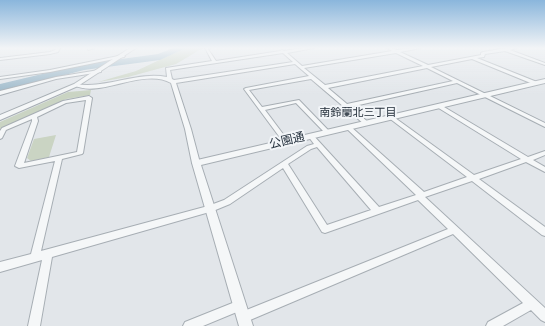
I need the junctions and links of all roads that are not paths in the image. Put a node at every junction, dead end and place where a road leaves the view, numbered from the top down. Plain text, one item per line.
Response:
1 (88, 63) edge
2 (112, 63) edge
3 (207, 63) edge
4 (295, 63) edge
5 (296, 63) edge
6 (324, 63) edge
7 (419, 63) edge
8 (446, 63) edge
9 (485, 63) edge
10 (300, 67) junction
11 (427, 67) junction
12 (99, 71) junction
13 (312, 77) junction
14 (0, 78) edge
15 (172, 81) junction
16 (545, 81) edge
17 (457, 82) junction
18 (535, 83) junction
19 (76, 85) junction
20 (324, 87) junction
21 (0, 93) edge
22 (484, 95) junction
23 (346, 106) junction
24 (439, 106) junction
25 (261, 109) junction
26 (34, 117) junction
27 (391, 117) junction
28 (0, 118) edge
29 (366, 123) junction
30 (545, 125) edge
31 (348, 127) junction
32 (327, 132) junction
33 (311, 136) junction
34 (0, 137) edge
35 (286, 142) junction
36 (318, 145) junction
37 (545, 153) edge
38 (59, 158) junction
39 (527, 159) junction
40 (196, 163) junction
41 (284, 164) junction
42 (545, 170) edge
43 (473, 178) junction
44 (420, 196) junction
45 (210, 209) junction
46 (377, 211) junction
47 (454, 230) junction
48 (545, 232) edge
49 (48, 254) junction
50 (35, 257) junction
51 (0, 267) edge
52 (532, 304) junction
53 (243, 316) edge
54 (545, 316) edge
55 (34, 326) edge
56 (189, 326) edge
57 (492, 326) edge

1 - 14 street
2 - 12 street
3 - 15 street
4 - 15 street
5 - 10 street
6 - 10 street
7 - 11 street
8 - 11 street
9 - 18 street
10 - 13 street
11 - 17 street
11 - 20 street
12 - 19 street
12 - 21 street
13 - 20 street
13 - 25 street
15 - 19 street
15 - 40 street
16 - 18 street, 公園通
17 - 22 street
17 - 23 street
18 - 22 street, 公園通
19 - 28 street
20 - 23 street
22 - 24 street, 公園通
22 - 30 street
23 - 29 street
24 - 27 street, 公園通
24 - 39 street
25 - 32 street
25 - 35 street
26 - 34 street
26 - 38 street
26 - 38 street
27 - 29 street, 公園通
27 - 43 street
29 - 31 street, 公園通
31 - 32 street, 公園通
31 - 44 street
32 - 33 street, 公園通
33 - 35 street, 公園通
33 - 36 street
35 - 40 street, 公園通
36 - 41 street
36 - 46 street
37 - 39 street
38 - 50 street
39 - 42 street
39 - 43 street
40 - 45 street
41 - 45 street
41 - 46 street
43 - 44 street
43 - 48 street
44 - 46 street
44 - 47 street
45 - 49 street
45 - 53 street
47 - 52 street
47 - 53 street
49 - 50 street
49 - 55 street
50 - 51 street
52 - 54 street
52 - 57 street
53 - 56 street

